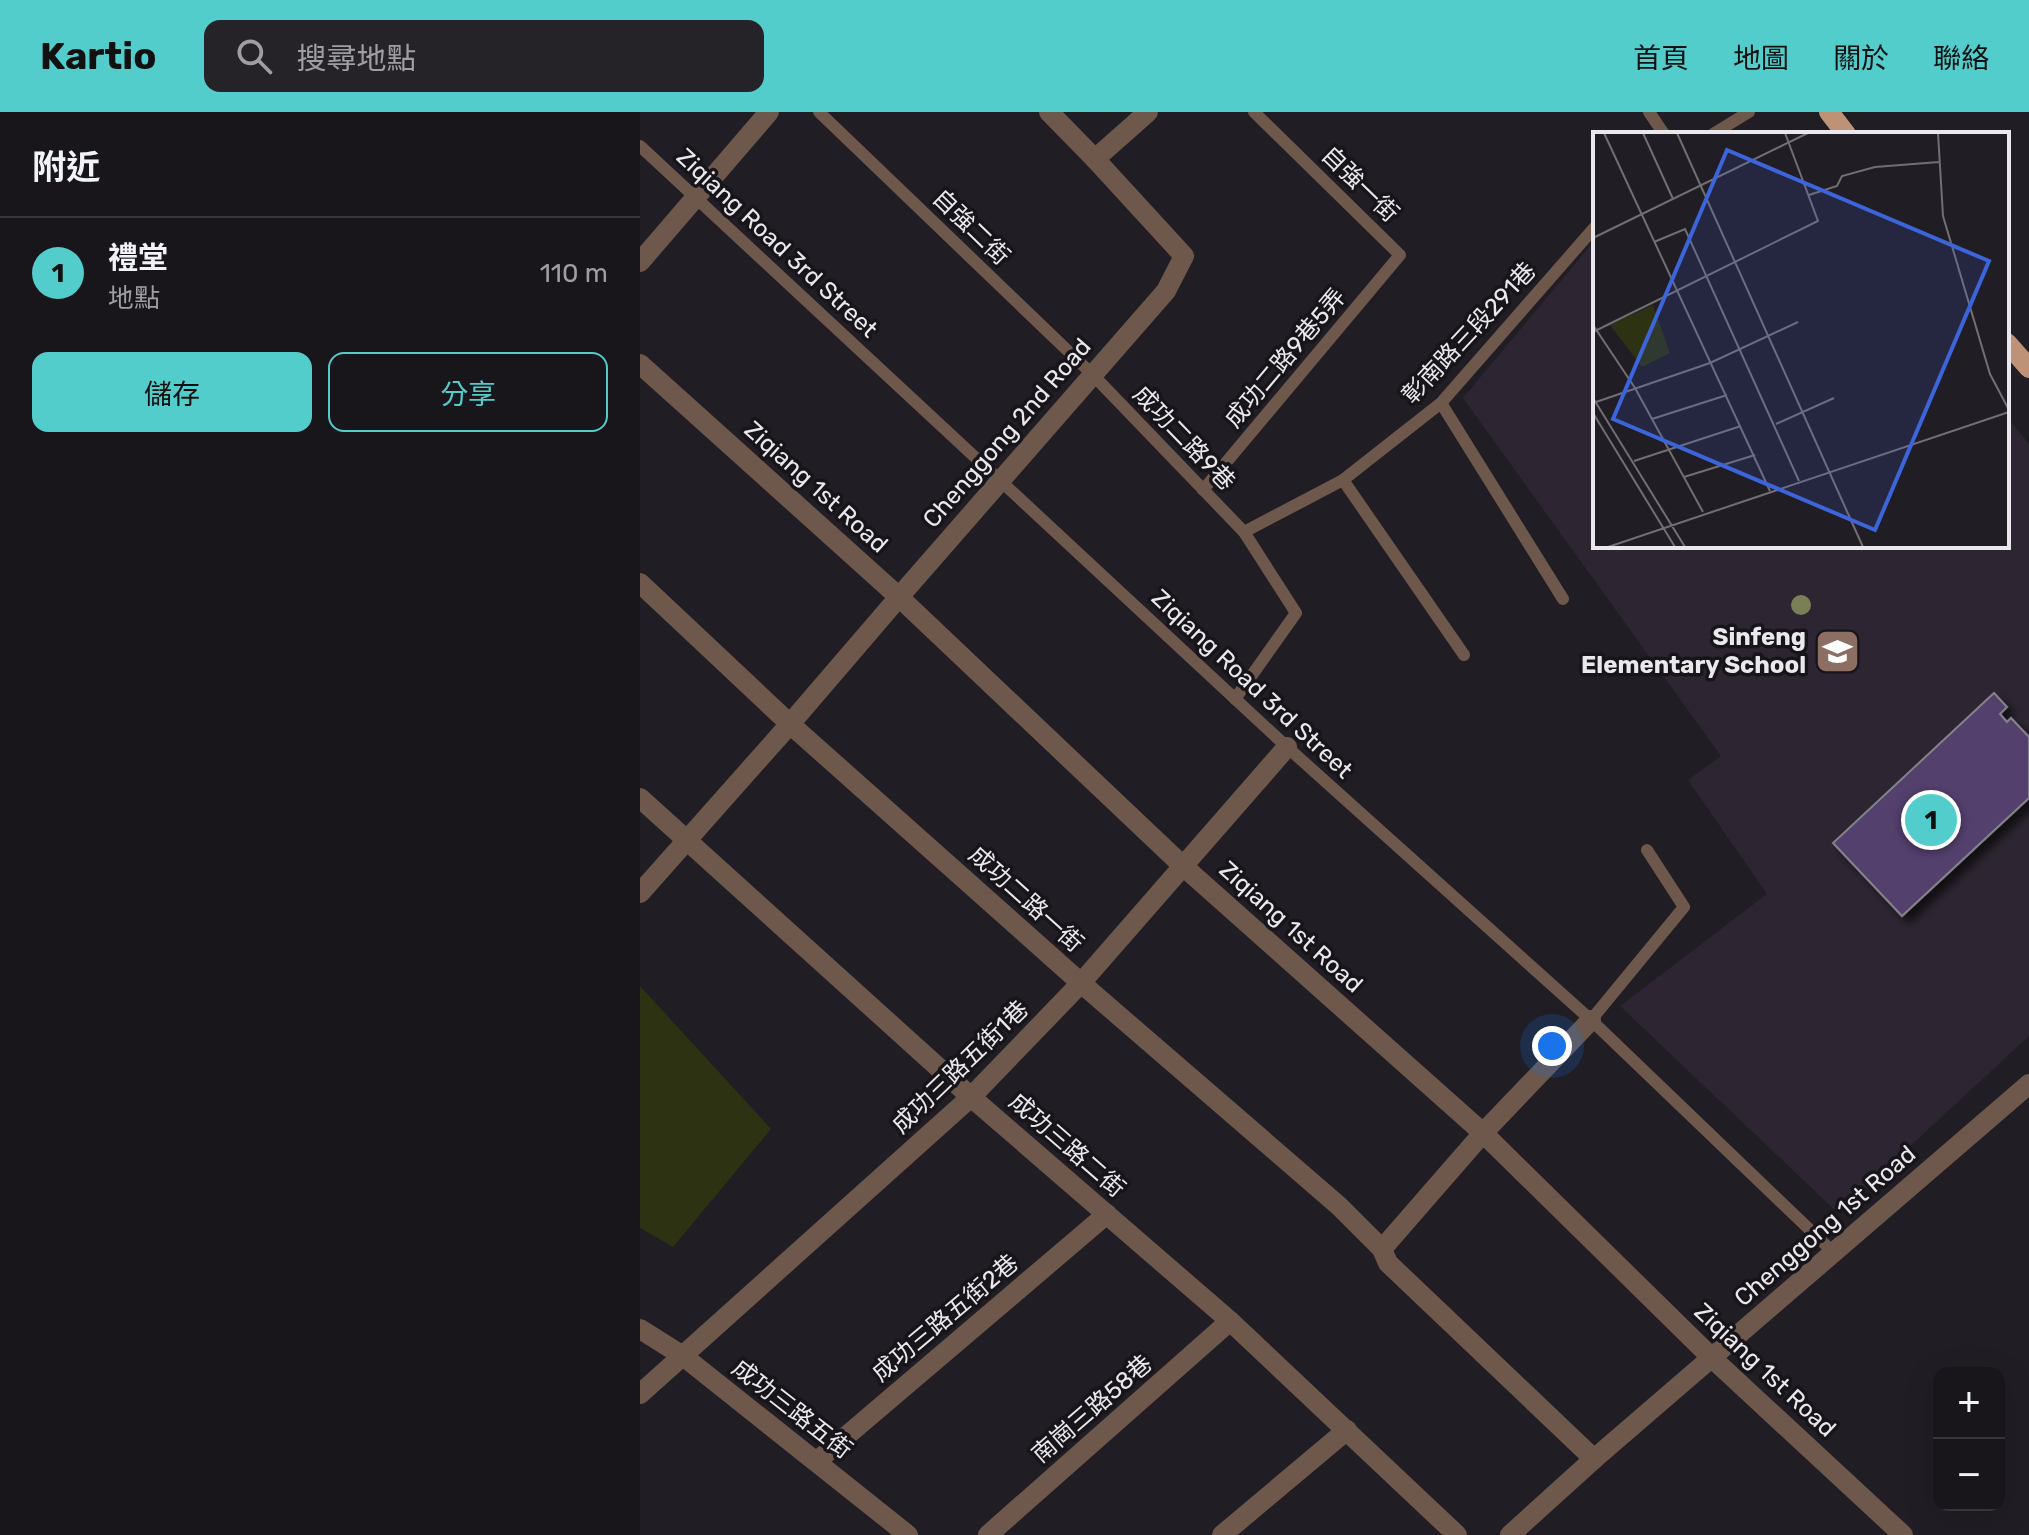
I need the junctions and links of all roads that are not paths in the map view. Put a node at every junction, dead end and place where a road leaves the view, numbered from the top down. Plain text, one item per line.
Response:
1 (769, 112) edge
2 (819, 112) edge
3 (1049, 112) edge
4 (1148, 112) edge
5 (1254, 112) edge
6 (1649, 112) edge
7 (1749, 112) edge
8 (1829, 112) edge
9 (1663, 132) edge
10 (1716, 132) edge
11 (1844, 132) edge
12 (640, 146) edge
13 (1095, 159) junction
14 (695, 197) junction
15 (1593, 229) edge
16 (1400, 255) joint
17 (640, 262) edge
18 (2009, 345) edge
19 (640, 364) edge
20 (2029, 368) edge
21 (1093, 375) junction
22 (1441, 403) junction
23 (1343, 480) junction
24 (1000, 481) junction
25 (1203, 490) junction
26 (1244, 532) junction
27 (640, 583) edge
28 (899, 597) junction
29 (1563, 599) dead end
30 (1464, 655) dead end
31 (1235, 699) junction
32 (790, 724) junction
33 (1287, 747) junction
34 (640, 798) edge
35 (686, 840) junction
36 (1647, 850) dead end
37 (1183, 866) junction
38 (640, 893) edge
39 (1081, 983) junction
40 (1591, 1020) junction
41 (2029, 1084) edge
42 (971, 1097) junction
43 (1483, 1133) junction
44 (1107, 1214) junction
45 (1382, 1249) junction
46 (1834, 1253) junction
47 (1230, 1321) junction
48 (640, 1329) edge
49 (683, 1356) junction
50 (1712, 1358) junction
51 (640, 1394) edge
52 (1347, 1430) junction
53 (1594, 1459) junction
54 (817, 1461) junction
55 (908, 1535) edge
56 (988, 1535) edge
57 (1222, 1535) edge
58 (1457, 1535) edge
59 (1510, 1535) edge
60 (1903, 1535) edge

1 - 14 street
2 - 21 lane, 自強二街
3 - 13 street
4 - 13 street
5 - 16 lane, 自強一街
6 - 9 lane
7 - 10 lane
8 - 11 main road
12 - 14 lane, Ziqiang Road 3rd Street
13 - 21 street, Chenggong 2nd Road
14 - 17 street
14 - 24 lane, Ziqiang Road 3rd Street
15 - 22 lane, 彰南路三段291巷
16 - 25 lane, 成功二路9巷5弄
18 - 20 main road
19 - 28 street, Ziqiang 1st Road
21 - 24 street, Chenggong 2nd Road
21 - 25 lane, 成功二路9巷
22 - 23 lane, 彰南路三段291巷
22 - 29 lane
23 - 26 lane, 彰南路三段291巷
23 - 30 lane
24 - 28 street, Chenggong 2nd Road
24 - 31 lane, Ziqiang Road 3rd Street
25 - 26 lane, 成功二路9巷
26 - 31 lane, 成功二路9巷
27 - 32 street, 成功二路一街
28 - 32 street, Chenggong 2nd Road
28 - 37 street, Ziqiang 1st Road
31 - 33 lane, Ziqiang Road 3rd Street
32 - 35 street, Chenggong 2nd Road
32 - 39 street, 成功二路一街
33 - 37 street, 成功三路五街1巷
33 - 40 lane, Ziqiang Road 3rd Street
34 - 35 street, 成功三路二街
35 - 38 street, Chenggong 2nd Road
35 - 42 street, 成功三路二街
36 - 40 lane
37 - 39 street, 成功三路五街1巷
37 - 43 street, Ziqiang 1st Road
39 - 42 street, 成功三路五街1巷
39 - 45 street, 成功二路一街
40 - 43 street
40 - 46 lane, Ziqiang Road 3rd Street
41 - 46 street, Chenggong 1st Road
42 - 44 street, 成功三路二街
42 - 49 street, 成功三路五街1巷
43 - 45 street
43 - 50 street, Ziqiang 1st Road
44 - 47 street, 成功三路二街
44 - 54 street, 成功三路五街2巷
45 - 53 street, 成功二路一街
46 - 50 street, Chenggong 1st Road
47 - 52 street, 成功三路二街
47 - 56 street, 南崗三路58巷
48 - 49 street, 成功三路五街
49 - 51 street, 成功三路五街1巷
49 - 54 street, 成功三路五街
50 - 53 street, Chenggong 1st Road
50 - 60 street, Ziqiang 1st Road
52 - 57 street
52 - 58 street, 成功三路二街
53 - 59 street, Chenggong 1st Road
54 - 55 street, 成功三路五街

